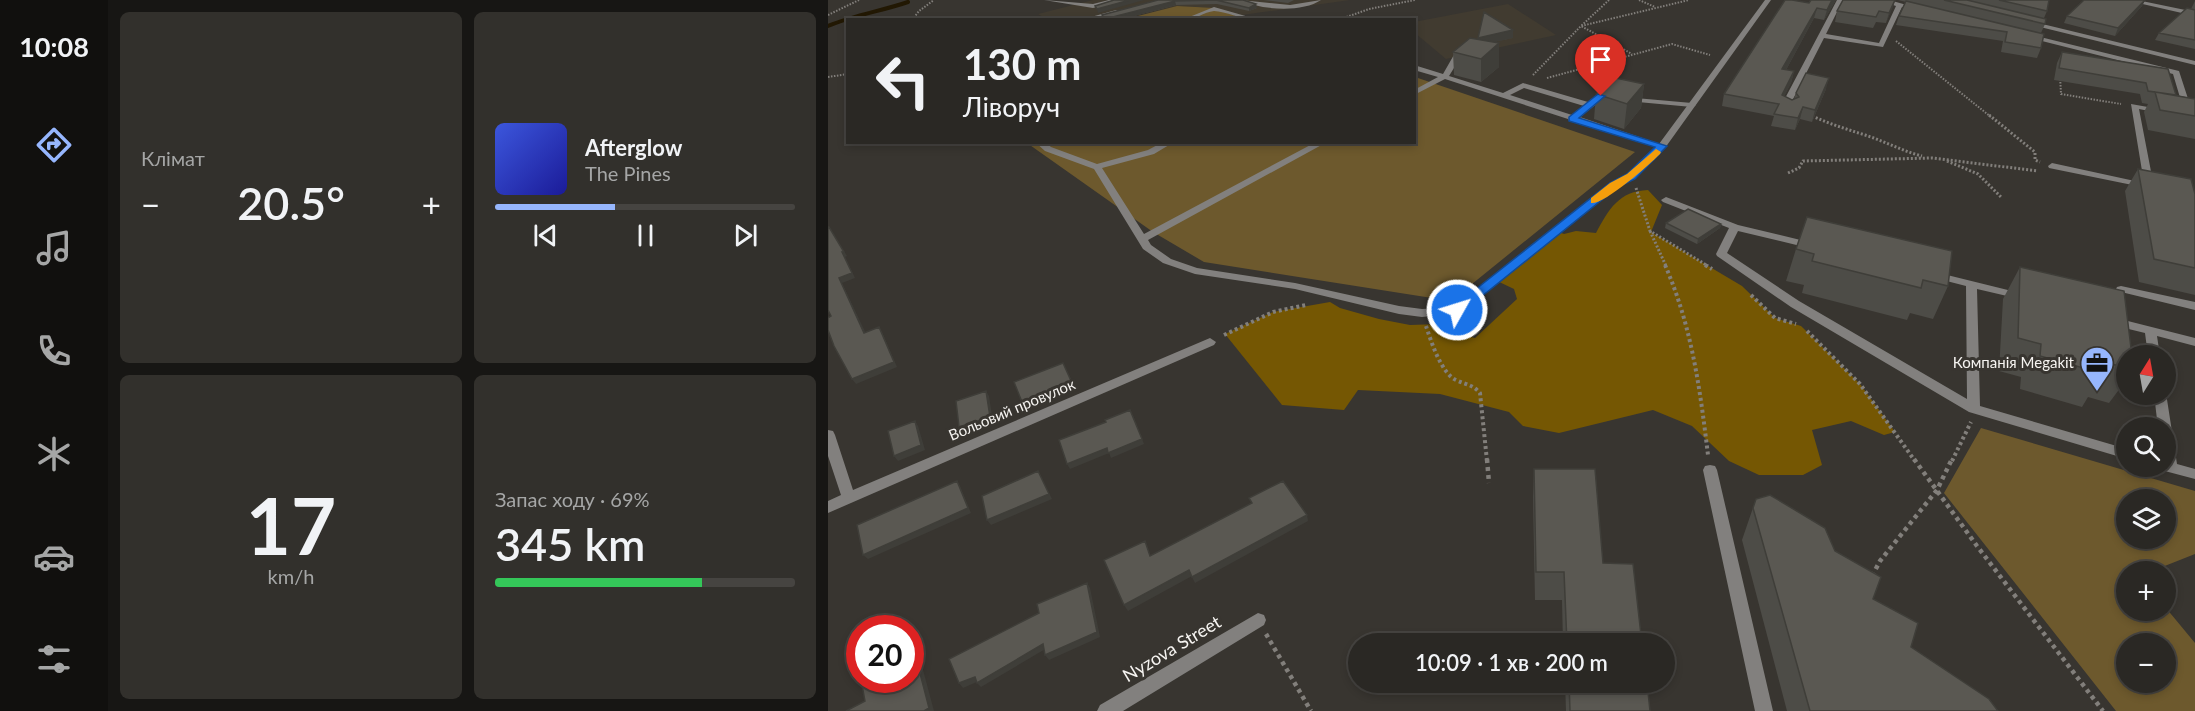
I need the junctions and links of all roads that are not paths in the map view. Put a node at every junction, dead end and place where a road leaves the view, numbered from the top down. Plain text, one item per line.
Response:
1 (1047, 0) edge
2 (1117, 0) edge
3 (1243, 0) edge
4 (1318, 0) edge
5 (1768, 0) edge
6 (1840, 0) edge
7 (1881, 0) edge
8 (2128, 0) edge
9 (1294, 3) edge
10 (1900, 5) junction
11 (1127, 9) edge
12 (1922, 10) edge
13 (2195, 14) edge
14 (1094, 17) dead end
15 (1190, 18) edge
16 (1247, 18) edge
17 (2025, 22) edge
18 (1821, 35) junction
19 (2024, 35) edge
20 (1458, 55) edge
21 (2195, 63) edge
22 (1416, 68) edge
23 (1445, 76) junction
24 (1416, 92) edge
25 (1505, 96) junction
26 (1590, 105) junction
27 (1692, 105) junction
28 (1790, 108) edge
29 (2167, 112) edge
30 (2178, 114) edge
31 (1572, 119) junction
32 (1042, 144) edge
33 (1166, 144) edge
34 (1319, 144) edge
35 (1662, 146) junction
36 (2052, 166) road end
37 (1097, 167) junction
38 (1666, 200) dead end
39 (1735, 227) junction
40 (1143, 240) junction
41 (1825, 249) edge
42 (1926, 273) edge
43 (1978, 286) junction
44 (2121, 289) edge
45 (2032, 299) edge
46 (2195, 306) edge
47 (2095, 316) edge
48 (2150, 331) junction
49 (1210, 342) road end
50 (2195, 342) edge
51 (2152, 345) edge
52 (1974, 409) junction
53 (828, 435) edge
54 (2116, 451) edge
55 (2176, 469) edge
56 (1710, 470) road end
57 (2195, 474) edge
58 (849, 499) junction
59 (828, 507) edge
60 (1258, 620) road end
61 (1106, 711) edge
62 (1764, 711) edge

1 - 2 street
3 - 9 street
4 - 9 street
5 - 27 street
6 - 18 street
7 - 10 street
8 - 13 street
10 - 12 street
10 - 18 street
11 - 14 street
15 - 16 street
17 - 21 street
18 - 28 street
19 - 30 street
20 - 23 street
22 - 23 street
23 - 24 street
23 - 25 street
25 - 26 street
25 - 31 street
26 - 27 street
26 - 31 street
27 - 35 street
29 - 36 street
31 - 35 street
32 - 37 street
33 - 37 street
34 - 40 street
35 - 40 street
37 - 40 street
38 - 39 street
39 - 41 street
39 - 52 street
42 - 43 street
43 - 45 street
43 - 52 street
44 - 46 street
47 - 48 street
48 - 50 street
48 - 51 street
49 - 58 street, Вольовий провулок
52 - 54 street
53 - 58 street
55 - 57 street
56 - 62 street
58 - 59 street, Вольовий провулок
60 - 61 street, Nyzova Street

